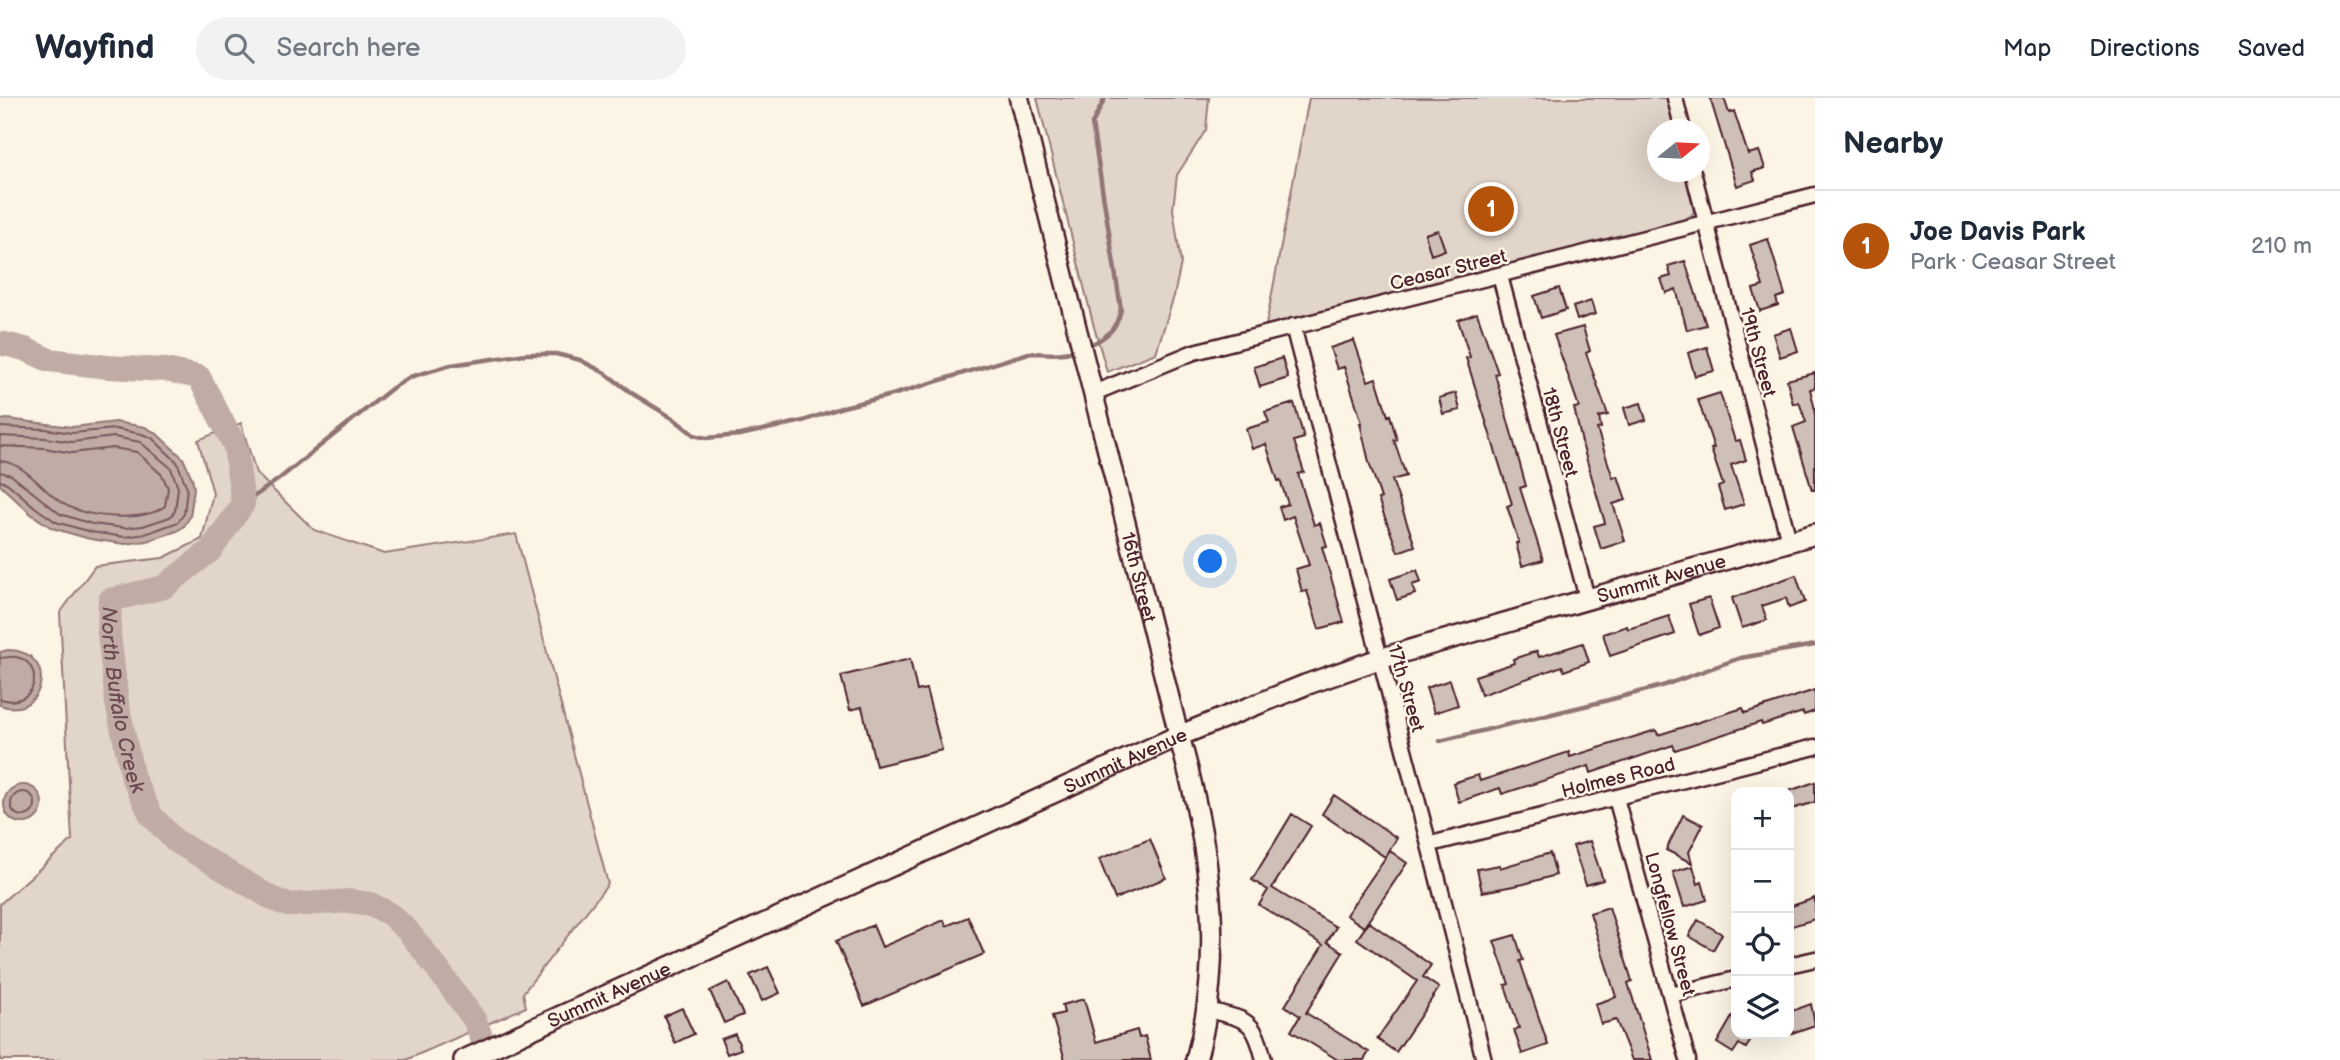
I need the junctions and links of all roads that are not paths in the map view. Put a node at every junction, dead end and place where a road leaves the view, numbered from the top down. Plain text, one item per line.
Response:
1 (1019, 98) edge
2 (1675, 98) edge
3 (1680, 119) edge
4 (1696, 182) edge
5 (1815, 195) edge
6 (1706, 223) junction
7 (1500, 276) junction
8 (1293, 326) junction
9 (1094, 393) junction
10 (1815, 534) edge
11 (1789, 541) junction
12 (1587, 598) junction
13 (1379, 659) junction
14 (1179, 736) junction
15 (1815, 747) edge
16 (1616, 798) junction
17 (1431, 844) junction
18 (1815, 959) edge
19 (1794, 964) edge
20 (1731, 980) edge
21 (1671, 995) junction
22 (1208, 1010) junction
23 (464, 1060) edge
24 (1196, 1060) edge
25 (1265, 1060) edge
26 (1484, 1060) edge
27 (1688, 1060) edge

1 - 9 street, 16th Street
2 - 3 street
4 - 6 street, 19th Street
5 - 6 street, Ceasar Street
6 - 7 street, Ceasar Street
6 - 11 street, 19th Street
7 - 8 street, Ceasar Street
7 - 12 street, 18th Street
8 - 9 street, Ceasar Street
8 - 13 street, 17th Street
9 - 14 street, 16th Street
10 - 11 main road, Summit Avenue
11 - 12 main road, Summit Avenue
12 - 13 main road, Summit Avenue
13 - 14 main road, Summit Avenue
13 - 17 street, 17th Street
14 - 22 main road, 16th Street
14 - 23 main road, Summit Avenue
15 - 16 street, Holmes Road
16 - 17 street, Holmes Road
16 - 21 street, Longfellow Street
17 - 26 street, 17th Street
18 - 19 street
20 - 21 street
21 - 27 street, Longfellow Street
22 - 24 main road, 16th Street
22 - 25 street

